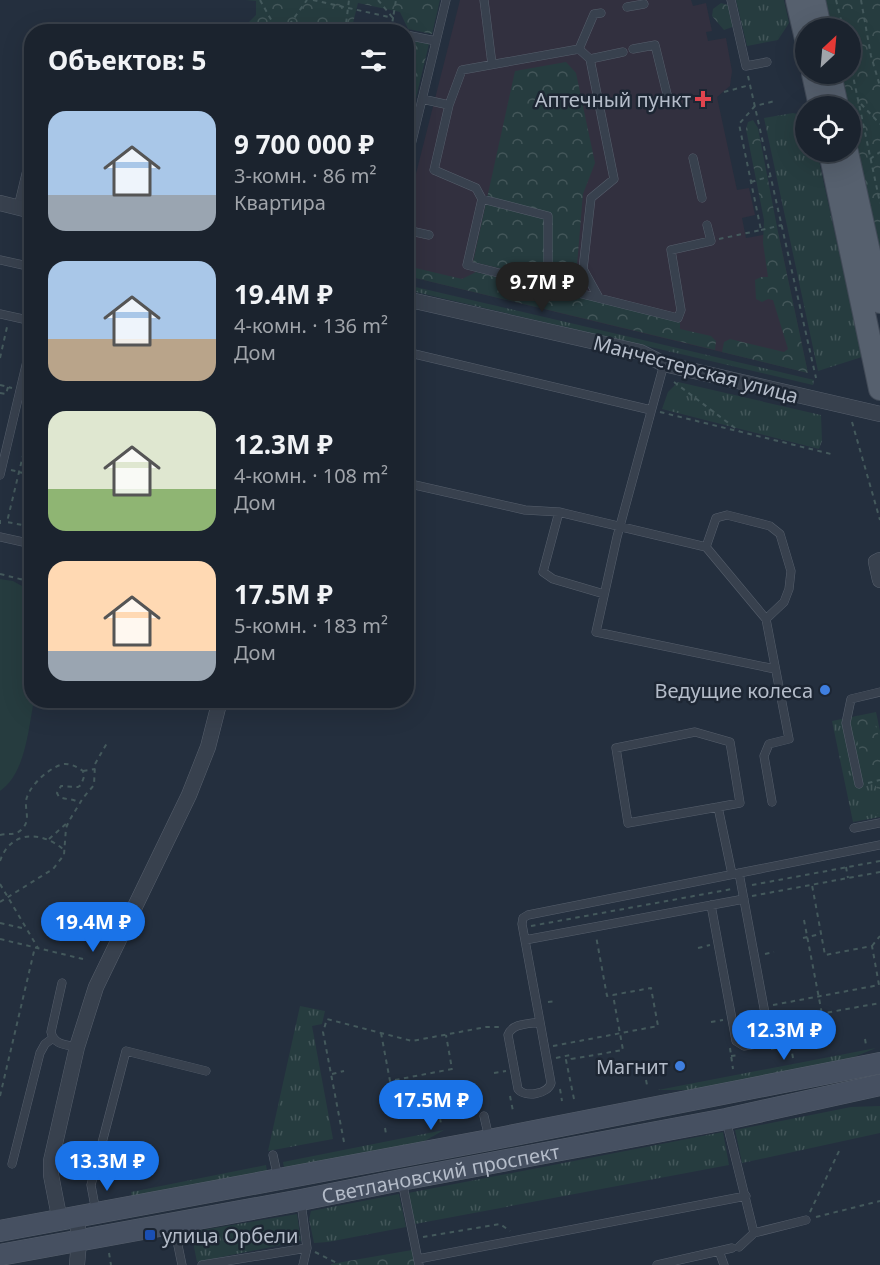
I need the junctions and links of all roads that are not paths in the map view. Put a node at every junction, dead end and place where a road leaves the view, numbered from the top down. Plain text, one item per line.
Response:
1 (446, 0) edge
2 (484, 0) edge
3 (731, 0) edge
4 (797, 0) edge
5 (814, 0) edge
6 (644, 4) dead end
7 (627, 7) dead end
8 (601, 13) dead end
9 (801, 18) edge
10 (818, 18) edge
11 (414, 37) edge
12 (436, 41) junction
13 (579, 48) junction
14 (633, 50) dead end
15 (622, 52) dead end
16 (590, 59) junction
17 (767, 62) dead end
18 (492, 64) junction
19 (667, 94) dead end
20 (419, 99) junction
21 (449, 105) junction
22 (414, 125) edge
23 (693, 158) dead end
24 (832, 162) edge
25 (849, 162) edge
26 (702, 198) dead end
27 (482, 199) junction
28 (0, 203) edge
29 (24, 209) edge
30 (707, 225) dead end
31 (414, 232) edge
32 (429, 235) dead end
33 (0, 260) edge
34 (24, 265) edge
35 (548, 285) junction
36 (598, 298) junction
37 (414, 301) edge
38 (880, 302) edge
39 (0, 314) edge
40 (24, 319) edge
41 (414, 354) edge
42 (663, 369) junction
43 (24, 374) edge
44 (880, 389) edge
45 (651, 410) junction
46 (880, 414) edge
47 (0, 475) edge
48 (414, 485) edge
49 (559, 512) junction
50 (620, 526) junction
51 (0, 537) edge
52 (24, 542) edge
53 (706, 546) junction
54 (880, 560) edge
55 (880, 580) edge
56 (604, 594) junction
57 (766, 619) junction
58 (775, 669) junction
59 (880, 692) edge
60 (218, 708) edge
61 (859, 784) dead end
62 (772, 802) dead end
63 (718, 807) junction
64 (880, 823) edge
65 (854, 828) dead end
66 (880, 845) edge
67 (736, 874) junction
68 (744, 898) junction
69 (711, 905) junction
70 (525, 940) junction
71 (62, 983) dead end
72 (540, 1022) junction
73 (52, 1038) junction
74 (77, 1047) junction
75 (880, 1063) edge
76 (206, 1071) dead end
77 (880, 1085) edge
78 (484, 1116) dead end
79 (726, 1119) junction
80 (489, 1140) junction
81 (273, 1155) dead end
82 (12, 1164) dead end
83 (278, 1179) junction
84 (401, 1179) junction
85 (746, 1196) junction
86 (301, 1200) junction
87 (78, 1217) junction
88 (806, 1220) road end
89 (174, 1224) junction
90 (0, 1232) edge
91 (754, 1233) junction
92 (79, 1241) junction
93 (307, 1248) junction
94 (719, 1251) junction
95 (0, 1255) edge
96 (418, 1262) edge
97 (77, 1265) edge
98 (182, 1265) edge
99 (201, 1265) edge
100 (303, 1265) edge
101 (658, 1265) edge
102 (724, 1265) edge

1 - 12 lane
2 - 18 lane
3 - 17 lane
4 - 9 main road
5 - 10 main road
6 - 7 lane
8 - 13 lane
11 - 12 lane
12 - 20 lane
13 - 16 lane
13 - 18 lane
14 - 19 lane
15 - 16 lane
16 - 36 lane
18 - 21 lane
20 - 21 lane
20 - 22 lane
21 - 27 lane
23 - 26 lane
24 - 44 main road
25 - 38 main road
27 - 35 lane
27 - 35 lane
28 - 29 street
30 - 36 lane
31 - 32 lane
33 - 34 lane
35 - 36 lane
37 - 42 street, Манчестерская улица
39 - 40 lane
41 - 45 lane
42 - 45 lane
42 - 46 street, Манчестерская улица
43 - 47 lane
45 - 50 lane
48 - 49 lane
49 - 50 lane
49 - 56 lane
50 - 53 lane
50 - 56 lane
51 - 52 lane
53 - 57 lane
53 - 57 lane
54 - 55 street
56 - 58 lane
57 - 58 lane
58 - 62 lane
59 - 61 lane
60 - 74 street
63 - 63 lane
63 - 67 lane
64 - 65 lane
66 - 67 lane
67 - 68 lane
67 - 70 lane
68 - 69 lane
68 - 69 lane
69 - 70 lane
70 - 72 lane
71 - 73 lane
72 - 72 lane
73 - 74 lane
73 - 82 lane
74 - 87 street
75 - 80 main road, Светлановский проспект
76 - 87 lane
77 - 79 main road, Светлановский проспект
78 - 80 lane
79 - 84 main road, Светлановский проспект
79 - 85 lane
80 - 83 main road, Светлановский проспект
81 - 83 lane
83 - 87 main road, Светлановский проспект
84 - 86 main road, Светлановский проспект
84 - 96 lane
85 - 91 lane
85 - 96 lane
86 - 89 main road, Светлановский проспект
86 - 93 lane
87 - 90 main road, Светлановский проспект
87 - 92 street
88 - 91 lane
89 - 92 main road, Светлановский проспект
89 - 98 lane
91 - 94 lane
92 - 95 main road, Светлановский проспект
92 - 97 street
93 - 99 lane
93 - 100 lane
94 - 101 lane
94 - 102 lane

